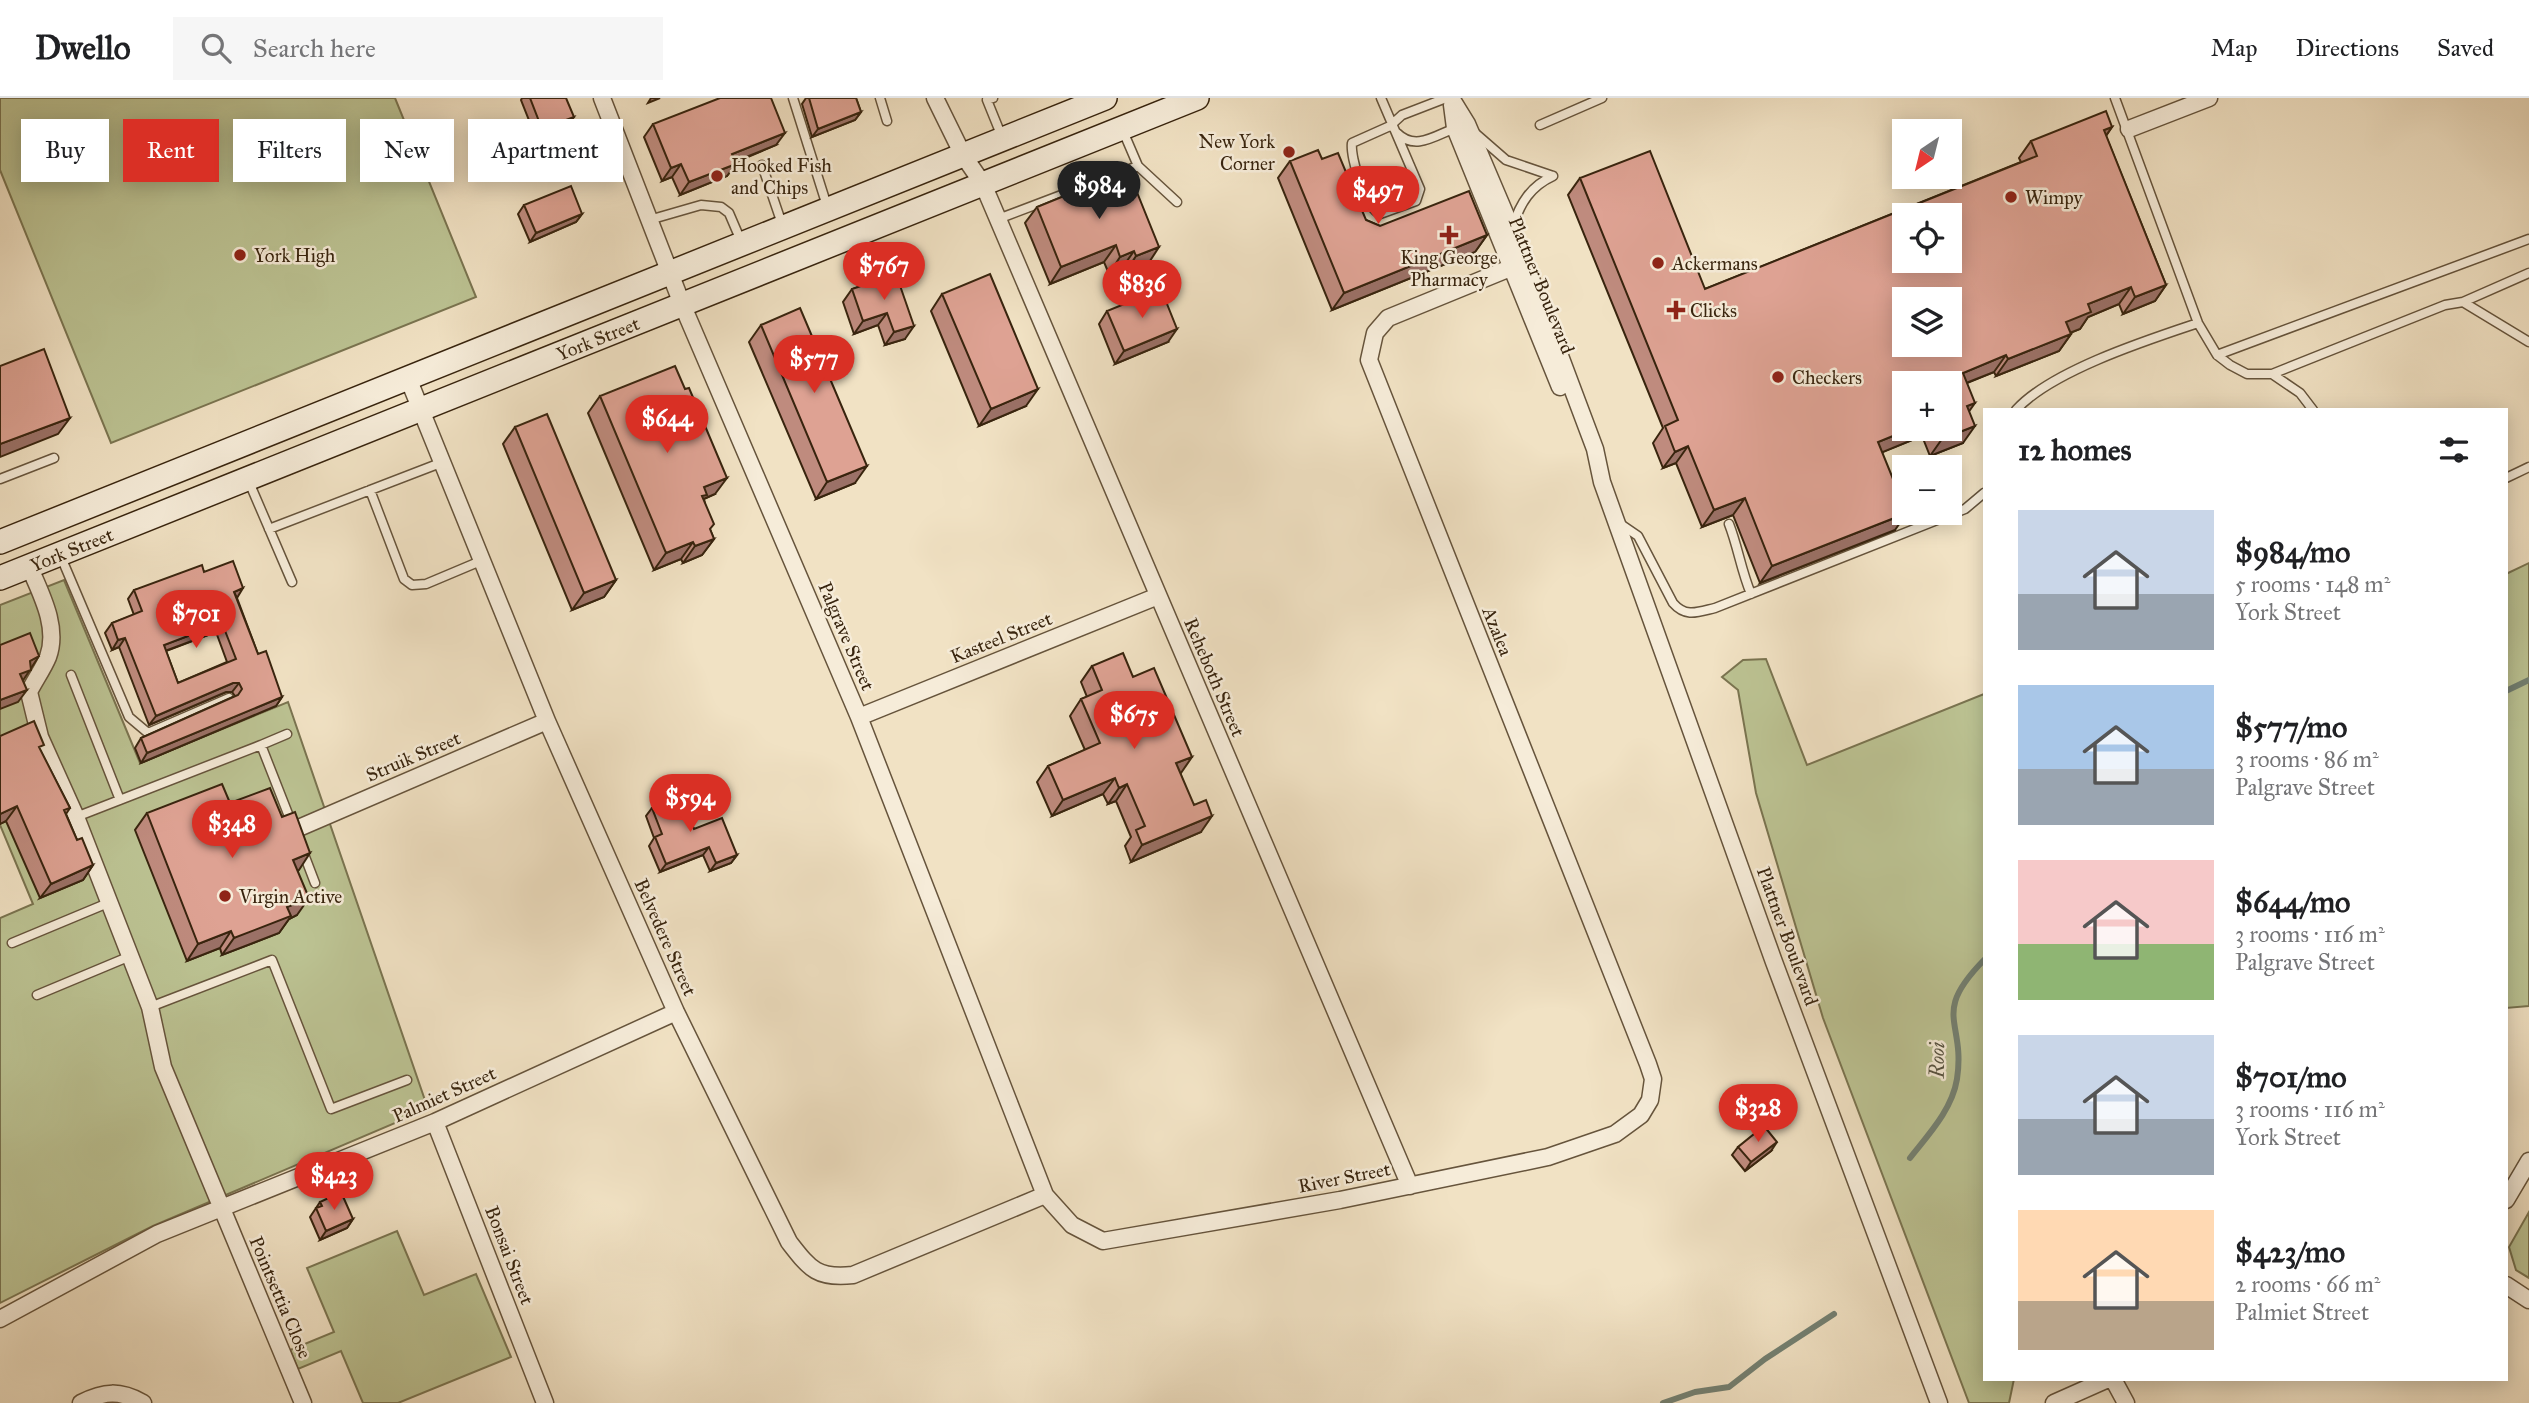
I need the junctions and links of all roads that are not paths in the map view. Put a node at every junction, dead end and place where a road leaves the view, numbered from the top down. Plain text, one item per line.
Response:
1 (602, 98) edge
2 (793, 98) edge
3 (880, 98) edge
4 (935, 98) edge
5 (1197, 98) edge
6 (1381, 98) edge
7 (1602, 98) edge
8 (2115, 98) edge
9 (2209, 98) edge
10 (988, 99) edge
11 (1100, 99) edge
12 (1450, 99) edge
13 (887, 121) dead end
14 (1540, 125) dead end
15 (1390, 126) junction
16 (1463, 126) junction
17 (1122, 128) junction
18 (2129, 130) junction
19 (1003, 139) junction
20 (1417, 144) junction
21 (963, 155) junction
22 (762, 165) dead end
23 (1138, 166) junction
24 (1412, 171) junction
25 (983, 184) junction
26 (1177, 202) dead end
27 (828, 209) junction
28 (998, 219) junction
29 (649, 220) junction
30 (783, 227) junction
31 (1512, 232) junction
32 (2529, 239) edge
33 (742, 243) junction
34 (1518, 264) junction
35 (670, 273) junction
36 (2529, 273) edge
37 (2463, 302) junction
38 (682, 304) junction
39 (2198, 323) junction
40 (2529, 342) edge
41 (2217, 355) junction
42 (2272, 374) junction
43 (408, 378) junction
44 (422, 408) junction
45 (2018, 408) edge
46 (2311, 408) edge
47 (54, 458) dead end
48 (443, 462) junction
49 (2529, 467) edge
50 (2508, 477) edge
51 (0, 479) edge
52 (248, 479) junction
53 (370, 490) junction
54 (1983, 494) edge
55 (1617, 521) junction
56 (1729, 524) edge
57 (269, 529) junction
58 (0, 542) edge
59 (60, 554) junction
60 (483, 560) junction
61 (29, 566) junction
62 (0, 578) edge
63 (292, 582) dead end
64 (1751, 594) junction
65 (1158, 596) junction
66 (71, 675) dead end
67 (229, 698) edge
68 (859, 717) junction
69 (548, 720) junction
70 (286, 734) dead end
71 (261, 745) junction
72 (120, 800) junction
73 (76, 817) junction
74 (294, 830) junction
75 (315, 883) dead end
76 (108, 903) junction
77 (12, 943) dead end
78 (128, 957) junction
79 (37, 995) dead end
80 (150, 1007) junction
81 (676, 1012) junction
82 (407, 1080) dead end
83 (1650, 1100) joint
84 (435, 1122) junction
85 (2529, 1161) edge
86 (1410, 1186) junction
87 (1045, 1195) junction
88 (2508, 1197) edge
89 (220, 1208) junction
90 (2508, 1286) edge
91 (2529, 1300) edge
92 (0, 1319) edge
93 (2105, 1381) edge
94 (2111, 1381) edge
95 (81, 1403) edge
96 (143, 1403) edge
97 (303, 1403) edge
98 (545, 1403) edge
99 (1939, 1403) edge
100 (2054, 1403) edge
101 (2126, 1403) edge

1 - 29 street, Palgrave Street
2 - 27 lane
3 - 13 lane
4 - 21 street, Reheboth Street
5 - 17 main road, York Street
6 - 15 lane
7 - 14 lane
8 - 18 lane
9 - 18 street
10 - 19 lane
11 - 19 main road, York Street
12 - 15 lane
12 - 16 street, Plattner Boulevard
15 - 20 lane
15 - 24 lane
15 - 24 lane
16 - 20 lane
16 - 31 street, Plattner Boulevard
16 - 31 lane
16 - 34 street, Plattner Boulevard
17 - 23 lane
17 - 25 main road, York Street
18 - 39 lane
19 - 21 main road, York Street
20 - 24 lane
21 - 25 street, Reheboth Street
21 - 27 main road, York Street
22 - 30 lane
23 - 26 lane
23 - 28 lane
25 - 28 street, Reheboth Street
25 - 38 main road, York Street
27 - 30 main road, York Street
28 - 65 street, Reheboth Street
29 - 33 lane
29 - 35 street, Palgrave Street
30 - 33 main road, York Street
31 - 34 street, Plattner Boulevard
32 - 41 lane
33 - 35 main road, York Street
34 - 55 street, Plattner Boulevard
34 - 83 street, Azalea
35 - 38 street, Palgrave Street
35 - 43 main road, York Street
36 - 37 lane
37 - 40 lane
37 - 42 lane
38 - 44 main road, York Street
38 - 68 street, Palgrave Street
39 - 41 lane
39 - 45 lane
41 - 42 lane
42 - 46 lane
43 - 44 street, Belvedere Street
43 - 58 main road, York Street
44 - 48 street, Belvedere Street
44 - 52 main road, York Street
47 - 51 lane
48 - 53 lane
48 - 60 street, Belvedere Street
49 - 50 lane
52 - 57 lane
52 - 59 main road, York Street
53 - 57 lane
53 - 60 lane
54 - 64 lane
55 - 64 lane
55 - 99 street, Plattner Boulevard
56 - 64 lane
57 - 63 lane
59 - 61 main road, York Street
59 - 67 lane
60 - 69 street, Belvedere Street
61 - 62 main road, York Street
61 - 73 street, Pointsettia Close
65 - 68 street, Kasteel Street
65 - 86 street, Reheboth Street
66 - 72 lane
68 - 87 street, Palgrave Street
69 - 74 street, Struik Street
69 - 81 street, Belvedere Street
70 - 71 lane
71 - 72 lane
71 - 74 lane
72 - 73 lane
73 - 76 street, Pointsettia Close
74 - 75 lane
76 - 77 lane
76 - 78 street, Pointsettia Close
78 - 79 lane
78 - 80 street, Pointsettia Close
80 - 82 lane
80 - 89 street, Pointsettia Close
81 - 84 street, Palmiet Street
81 - 87 street, Belvedere Street
83 - 86 street, River Street
84 - 89 street, Palmiet Street
84 - 98 street, Bonsai Street
85 - 88 street
86 - 87 street, River Street
89 - 92 street, Palmiet Street
89 - 97 street, Pointsettia Close
90 - 91 street
93 - 100 street
94 - 101 street
95 - 96 street

